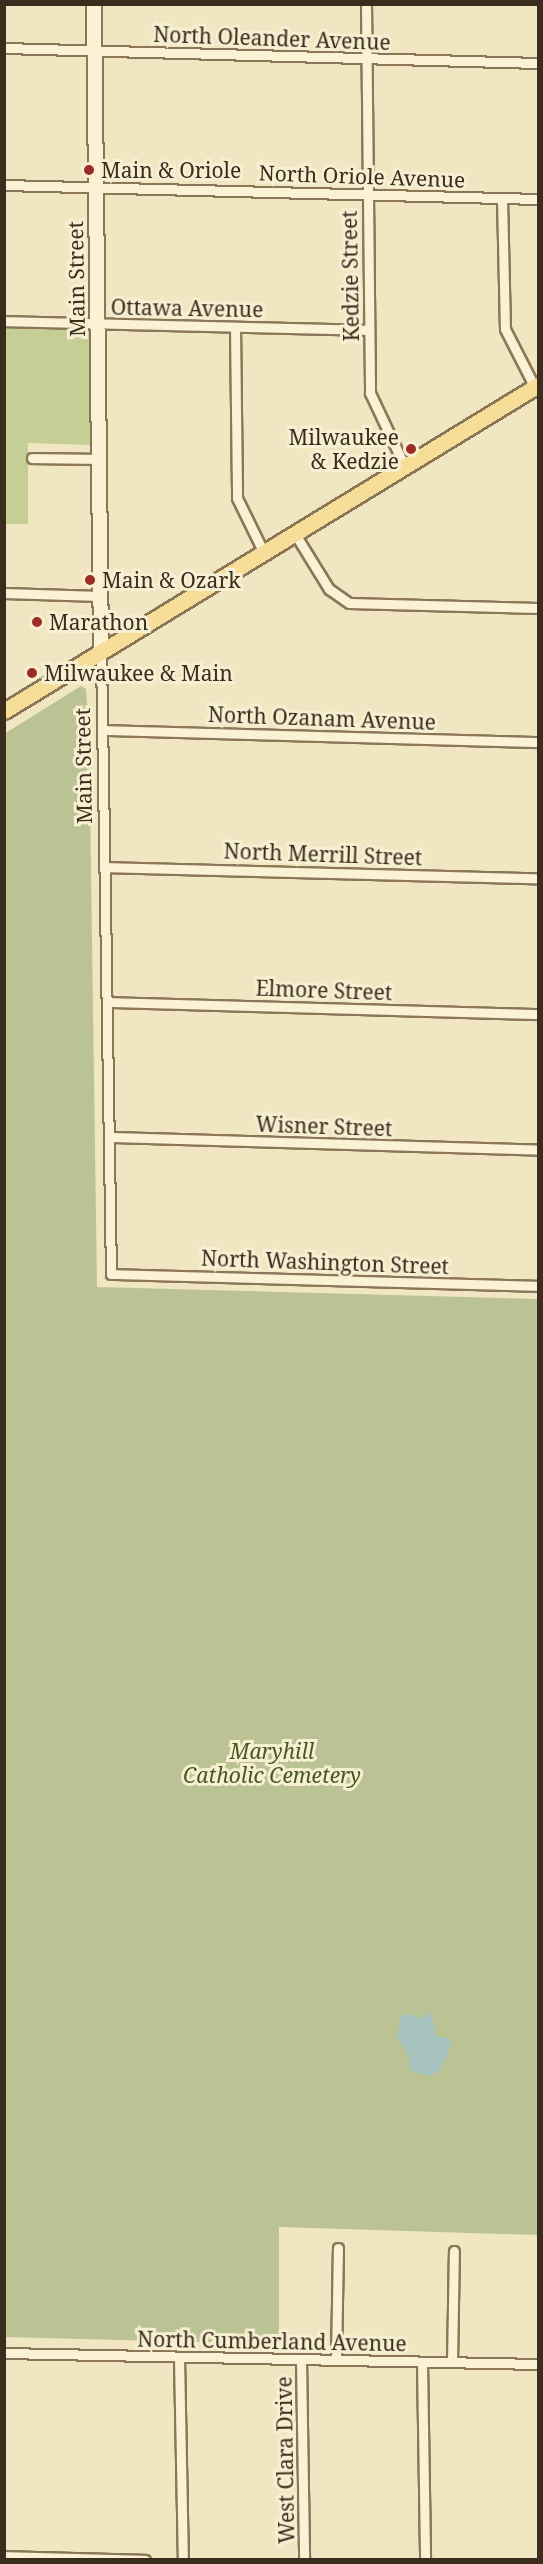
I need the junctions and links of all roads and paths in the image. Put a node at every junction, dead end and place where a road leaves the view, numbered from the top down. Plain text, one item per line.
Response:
1 (94, 4) edge
2 (366, 4) edge
3 (4, 48) edge
4 (94, 51) junction
5 (365, 59) junction
6 (538, 63) edge
7 (4, 184) edge
8 (96, 187) junction
9 (367, 194) junction
10 (502, 198) junction
11 (538, 199) edge
12 (4, 321) edge
13 (98, 323) junction
14 (235, 327) junction
15 (368, 330) junction
16 (537, 387) edge
17 (32, 458) dead end
18 (99, 459) junction
19 (405, 467) junction
20 (295, 534) junction
21 (264, 553) junction
22 (4, 593) edge
23 (100, 596) junction
24 (538, 608) edge
25 (101, 653) junction
26 (4, 711) edge
27 (104, 730) junction
28 (538, 742) edge
29 (106, 867) junction
30 (538, 878) edge
31 (108, 1002) junction
32 (538, 1014) edge
33 (108, 1137) junction
34 (538, 1150) edge
35 (111, 1274) joint
36 (538, 1286) edge
37 (338, 2248) dead end
38 (454, 2251) dead end
39 (4, 2353) edge
40 (180, 2357) junction
41 (301, 2360) junction
42 (336, 2360) junction
43 (422, 2362) junction
44 (452, 2362) junction
45 (538, 2364) edge
46 (4, 2556) edge
47 (145, 2559) edge
48 (183, 2559) edge
49 (304, 2559) edge
50 (425, 2559) edge

1 - 4 street, Main Street
2 - 5 street, Kedzie Street
3 - 4 street, North Oleander Avenue
4 - 5 street, North Oleander Avenue
4 - 8 street, Main Street
5 - 6 street, North Oleander Avenue
5 - 9 street, Kedzie Street
7 - 8 street, North Oriole Avenue
8 - 9 street, North Oriole Avenue
8 - 13 street, Main Street
9 - 10 street, North Oriole Avenue
9 - 15 street, Kedzie Street
10 - 11 street, North Oriole Avenue
10 - 16 street
12 - 13 street, Ottawa Avenue
13 - 14 street, Ottawa Avenue
13 - 18 street, Main Street
14 - 15 street, Ottawa Avenue
14 - 21 street
15 - 19 street, Kedzie Street
16 - 19 main road
17 - 18 street
18 - 23 street, Main Street
19 - 20 main road
20 - 21 main road
20 - 24 street
21 - 25 main road
22 - 23 street
23 - 25 street, Main Street
25 - 26 main road
25 - 27 street, Main Street
27 - 28 street, North Ozanam Avenue
27 - 29 street, Main Street
29 - 30 street, North Merrill Street
29 - 31 street, Main Street
31 - 32 street, Elmore Street
31 - 33 street, Main Street
33 - 34 street, Wisner Street
33 - 35 street, Main Street
35 - 36 street, North Washington Street
37 - 42 street
38 - 44 street
39 - 40 street, North Cumberland Avenue
40 - 41 street, North Cumberland Avenue
40 - 48 street
41 - 42 street, North Cumberland Avenue
41 - 49 street, West Clara Drive
42 - 43 street, North Cumberland Avenue
43 - 44 street, North Cumberland Avenue
43 - 50 street
44 - 45 street, North Cumberland Avenue
46 - 47 street

